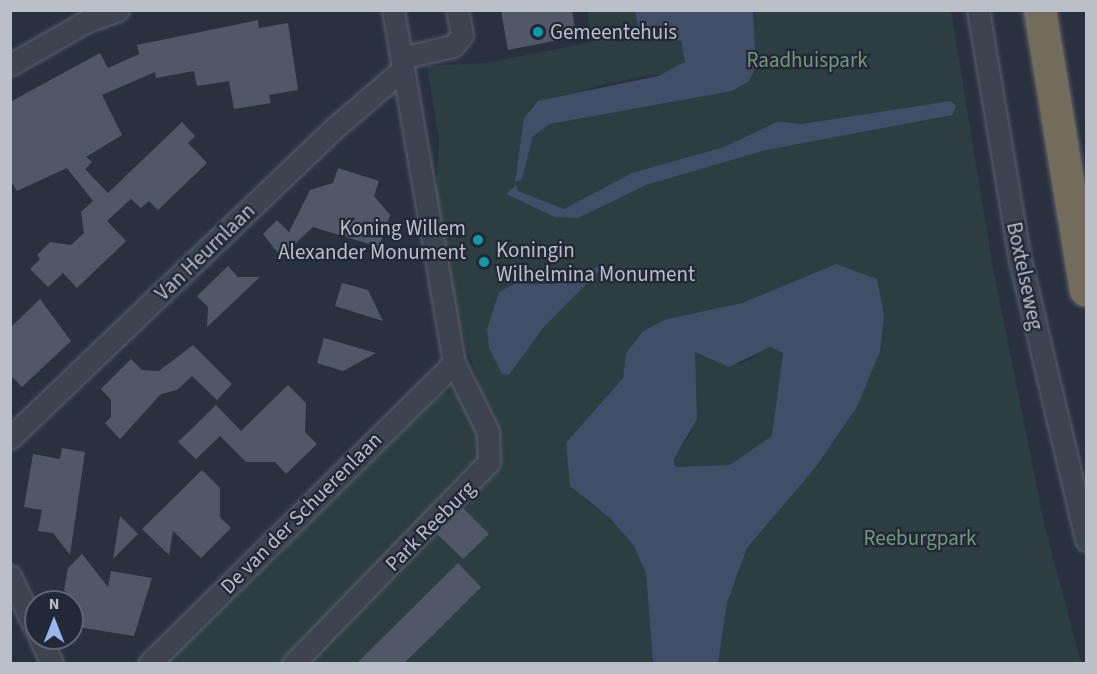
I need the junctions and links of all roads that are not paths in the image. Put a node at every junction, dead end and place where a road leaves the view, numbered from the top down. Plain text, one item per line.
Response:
1 (118, 10) edge
2 (393, 10) edge
3 (457, 10) edge
4 (978, 10) edge
5 (1040, 10) edge
6 (402, 63) junction
7 (10, 65) edge
8 (1086, 290) edge
9 (454, 363) junction
10 (10, 438) edge
11 (1086, 540) edge
12 (13, 589) edge
13 (24, 609) edge
14 (149, 663) edge
15 (293, 663) edge

1 - 7 street
2 - 6 street, Park Reeburg
3 - 6 street
4 - 11 street, Boxtelseweg
5 - 8 highway
6 - 9 street, Park Reeburg
6 - 10 street, Van Heurnlaan
9 - 14 street, De van der Schuerenlaan
9 - 15 street, Park Reeburg
12 - 13 street

